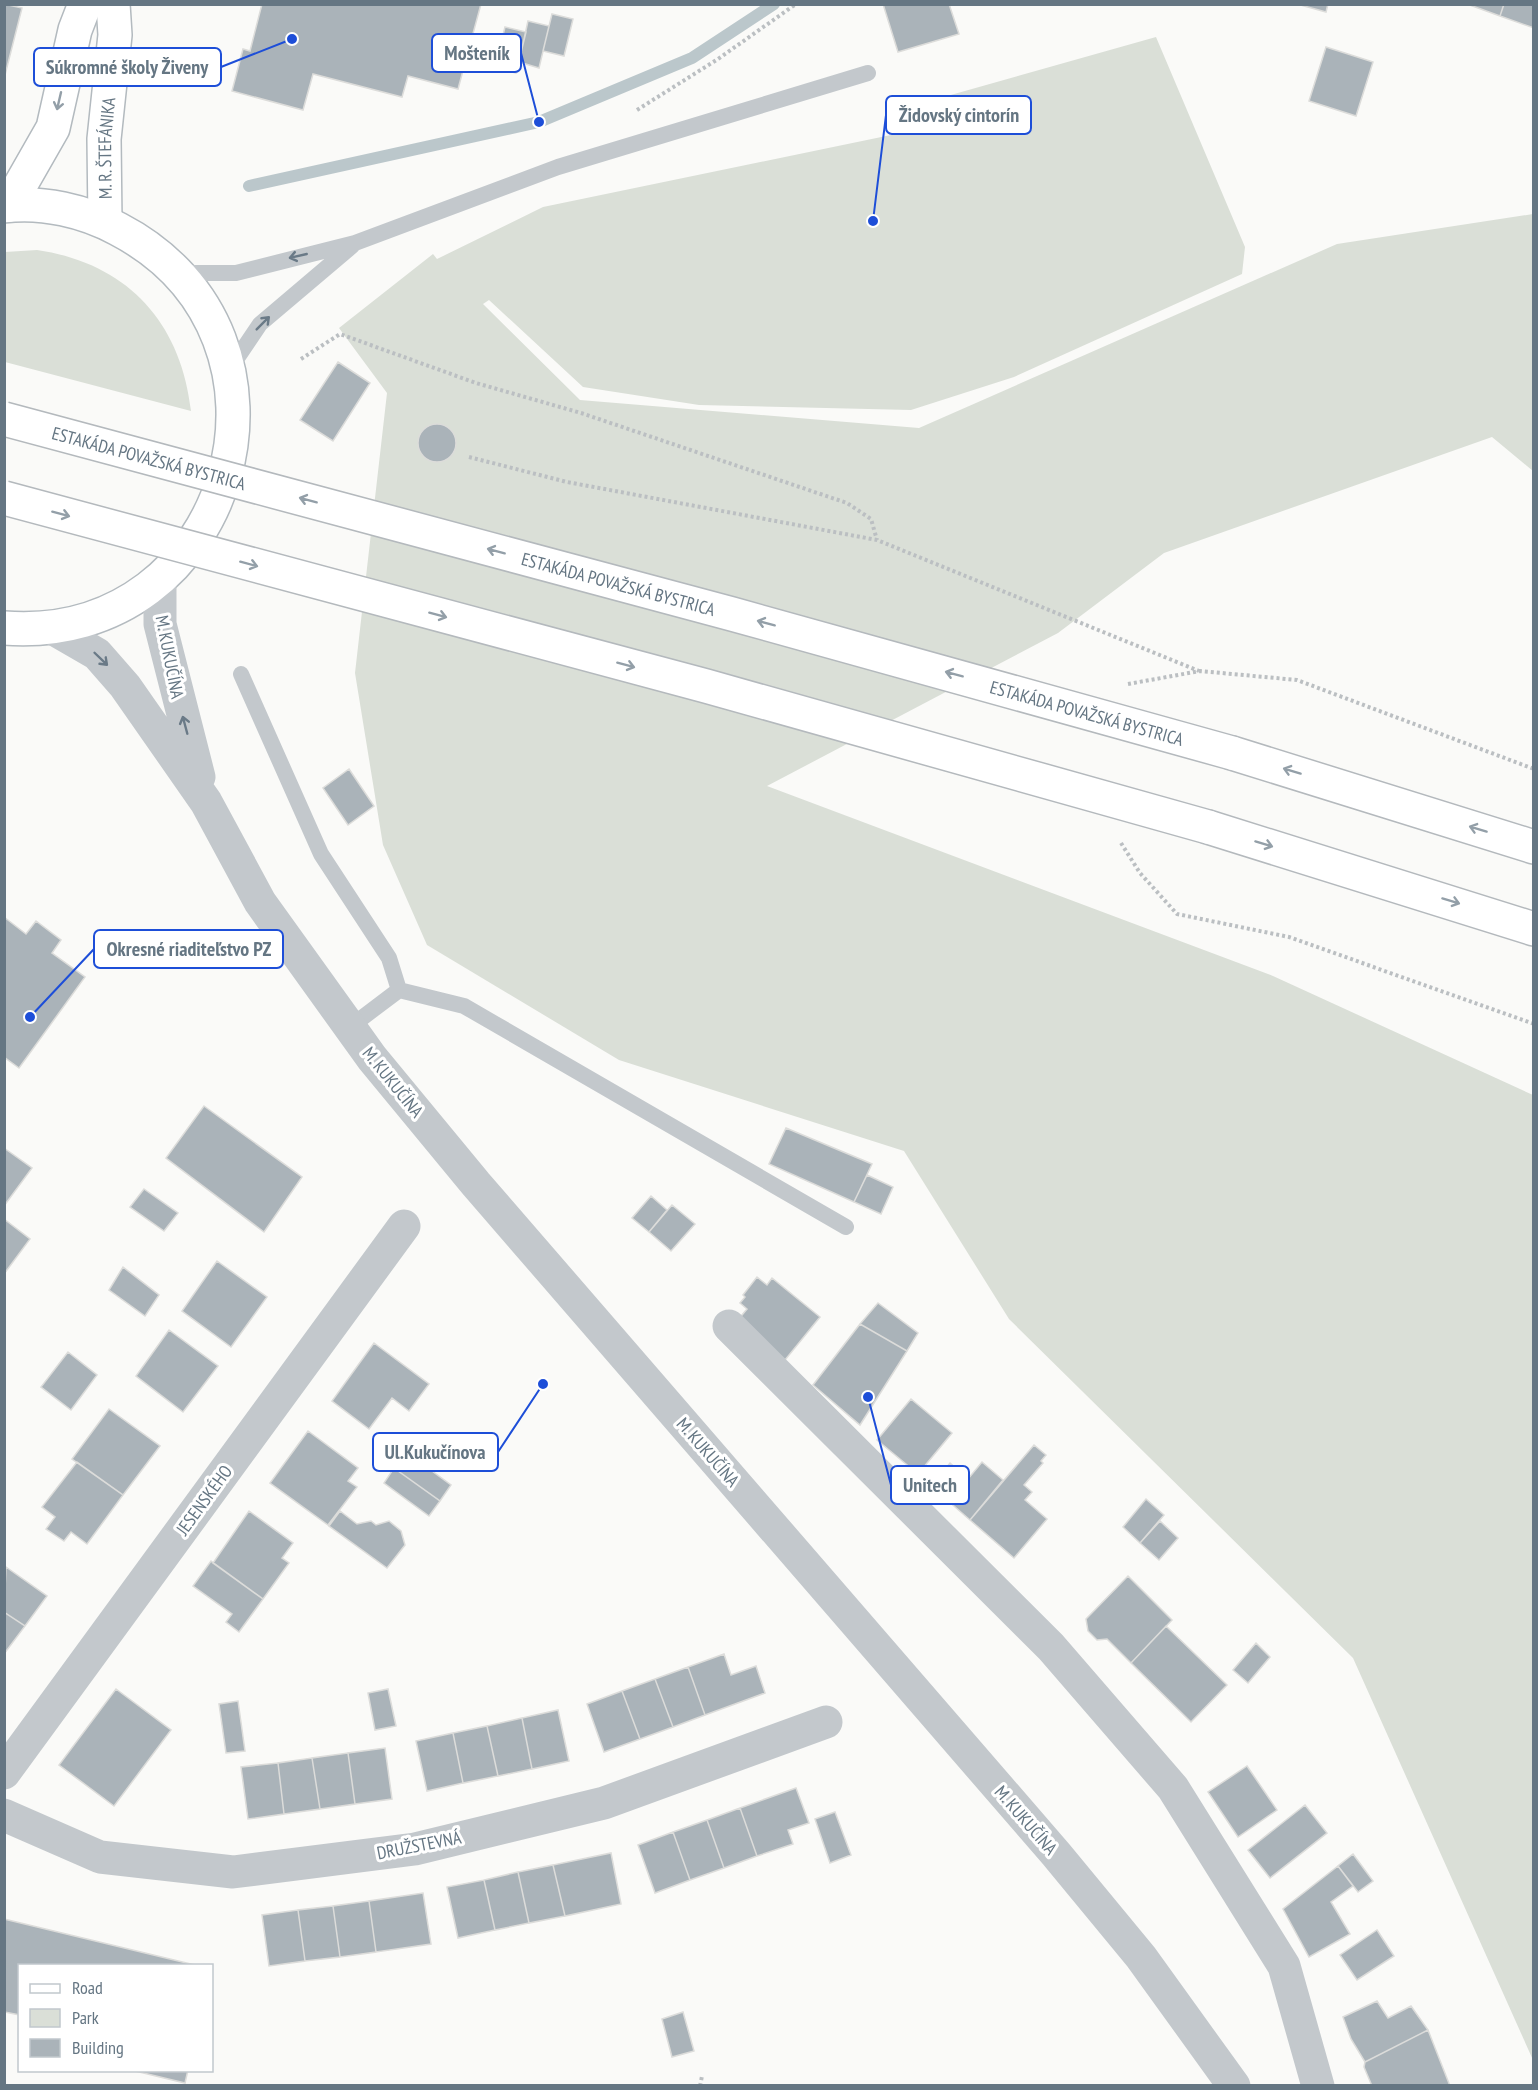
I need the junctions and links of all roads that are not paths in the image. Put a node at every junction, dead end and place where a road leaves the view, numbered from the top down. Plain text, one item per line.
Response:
1 (85, 4) edge
2 (113, 4) edge
3 (868, 73) dead end
4 (7, 206) edge
5 (105, 222) junction
6 (355, 243) junction
7 (178, 273) junction
8 (229, 370) junction
9 (4, 419) edge
10 (4, 498) edge
11 (160, 580) junction
12 (4, 628) edge
13 (52, 628) junction
14 (241, 674) dead end
15 (206, 802) junction
16 (1533, 847) edge
17 (1533, 929) edge
18 (399, 990) junction
19 (350, 1028) junction
20 (404, 1226) dead end
21 (846, 1227) dead end
22 (729, 1326) dead end
23 (826, 1722) dead end
24 (4, 1773) edge
25 (4, 1815) edge
26 (1234, 2085) edge
27 (1318, 2085) edge

1 -> 4 main road
2 - 5 main road, M. R. ŠTEFÁNIKA
3 - 6 lane
4 - 5 main road
5 - 7 main road
6 -> 7 lane
8 -> 6 lane
7 - 8 main road
8 - 11 main road
16 -> 9 main road, ESTAKÁDA POVAŽSKÁ BYSTRICA, bridge
10 -> 17 main road, bridge
11 - 13 main road
15 -> 11 street, M. KUKUČÍNA
12 - 13 main road
13 -> 15 street, M. KUKUČÍNA
14 - 18 lane
15 - 19 street, M. KUKUČÍNA
18 - 19 lane
18 - 21 lane
19 - 26 street, M. KUKUČÍNA
20 - 24 street, JESENSKÉHO
22 - 27 street
23 - 25 street, DRUŽSTEVNÁ

